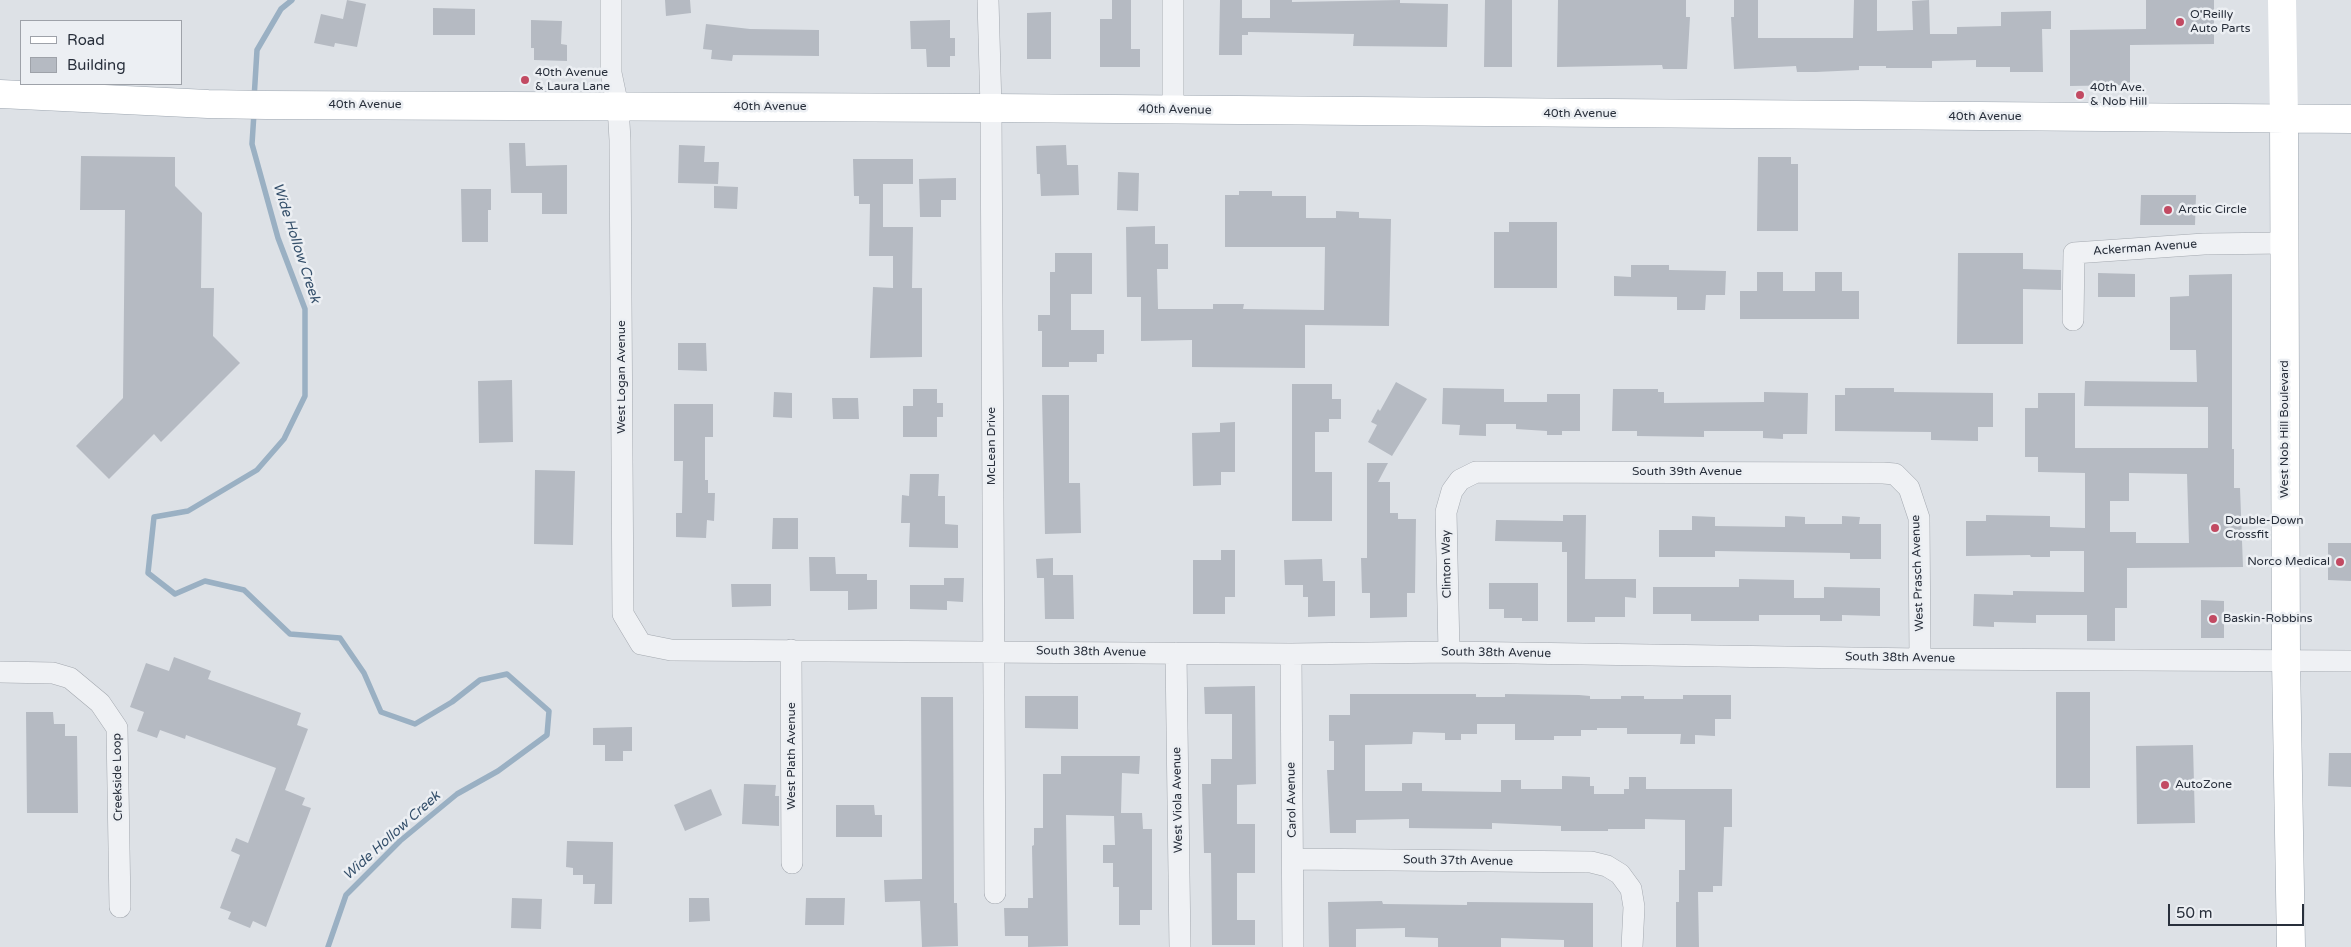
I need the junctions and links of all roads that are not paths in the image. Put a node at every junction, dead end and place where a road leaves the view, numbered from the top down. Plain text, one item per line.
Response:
1 (611, 0) edge
2 (988, 0) edge
3 (1174, 0) edge
4 (2282, 0) edge
5 (0, 94) edge
6 (618, 106) junction
7 (991, 108) junction
8 (1173, 110) junction
9 (2284, 119) junction
10 (2351, 119) edge
11 (2284, 242) junction
12 (2073, 320) dead end
13 (1460, 480) joint
14 (1909, 488) joint
15 (640, 644) joint
16 (792, 650) junction
17 (992, 650) junction
18 (1449, 652) junction
19 (1176, 653) junction
20 (1291, 654) junction
21 (1920, 659) junction
22 (2286, 660) junction
23 (2351, 661) edge
24 (0, 672) edge
25 (1293, 858) junction
26 (792, 863) dead end
27 (994, 893) dead end
28 (120, 907) dead end
29 (1180, 947) edge
30 (1293, 947) edge
31 (1632, 947) edge
32 (2291, 947) edge

1 - 6 street, West Logan Avenue
2 - 7 street, McLean Drive
3 - 8 street
4 - 9 main road, West Nob Hill Boulevard
5 - 6 main road, 40th Avenue
6 - 7 main road, 40th Avenue
6 - 15 street, West Logan Avenue
7 - 8 main road, 40th Avenue
7 - 17 street, McLean Drive
8 - 9 main road, 40th Avenue
9 - 10 main road, 40th Avenue
9 - 11 main road, West Nob Hill Boulevard
11 - 12 street, Ackerman Avenue
11 - 22 main road, West Nob Hill Boulevard
13 - 14 street, South 39th Avenue
13 - 18 street, Clinton Way
14 - 21 street, West Prasch Avenue
15 - 16 street, South 38th Avenue
16 - 17 street, South 38th Avenue
16 - 26 street, West Plath Avenue
17 - 19 street, South 38th Avenue
17 - 27 street, McLean Drive
18 - 20 street, South 38th Avenue
18 - 21 street, South 38th Avenue
19 - 20 street, South 38th Avenue
19 - 29 street, West Viola Avenue
20 - 25 street, Carol Avenue
21 - 22 street, South 38th Avenue
22 - 23 street, South 38th Avenue
22 - 32 main road, West Nob Hill Boulevard
24 - 28 street, Creekside Loop
25 - 30 street, Carol Avenue
25 - 31 street, South 37th Avenue

